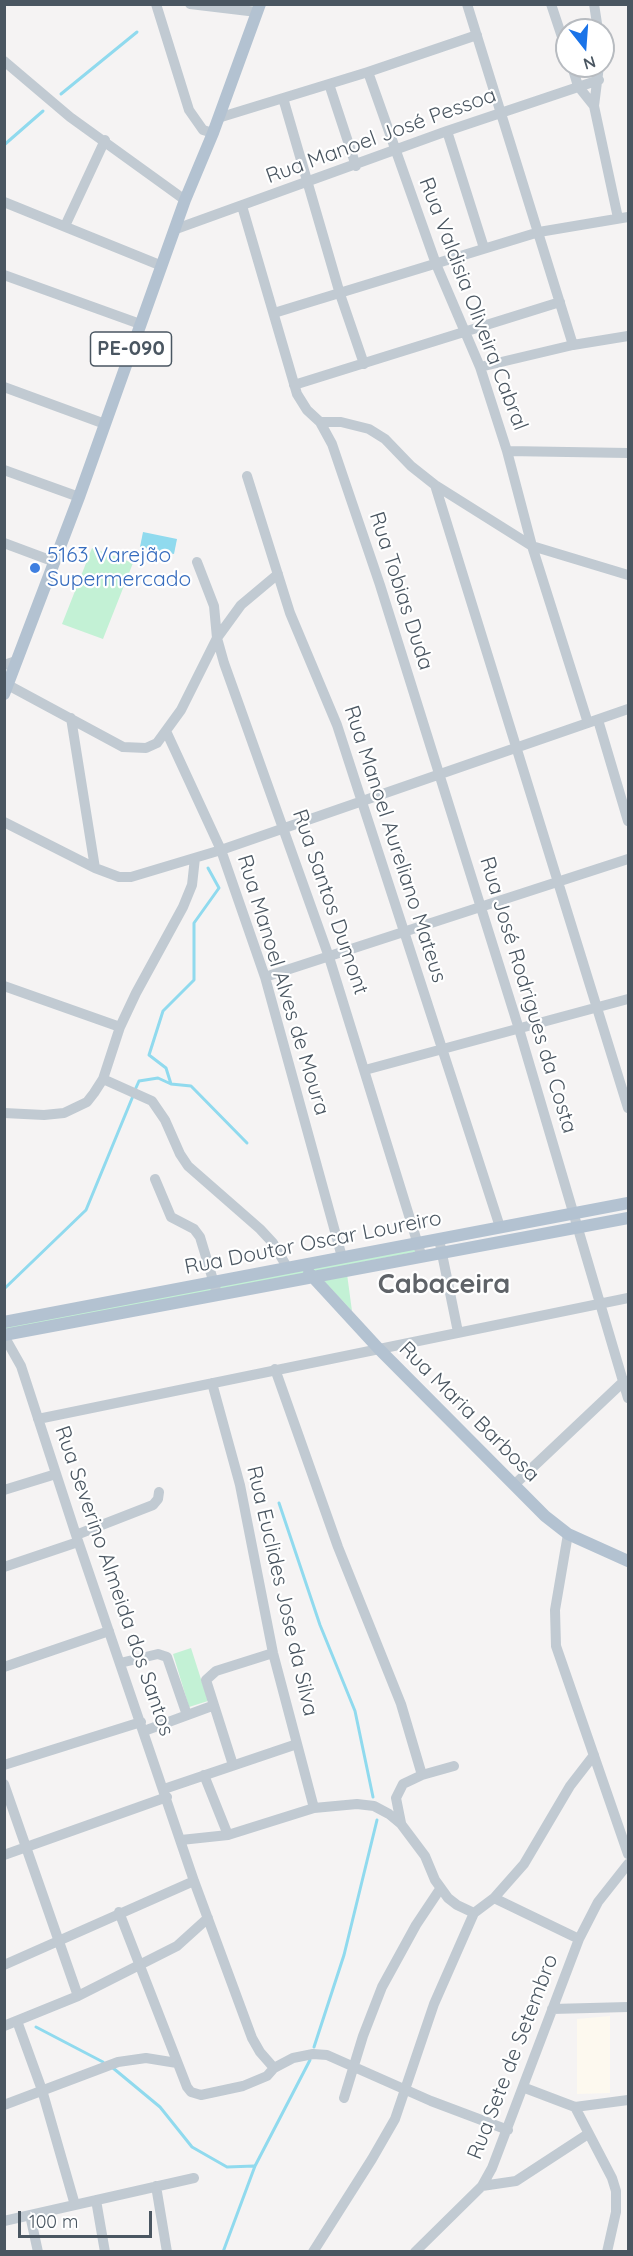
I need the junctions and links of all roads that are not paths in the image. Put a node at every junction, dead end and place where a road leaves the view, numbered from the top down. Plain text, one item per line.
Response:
1 (156, 4) edge
2 (190, 4) edge
3 (467, 4) edge
4 (259, 8) edge
5 (477, 34) junction
6 (4, 61) edge
7 (368, 72) junction
8 (576, 78) edge
9 (599, 80) joint
10 (329, 84) junction
11 (578, 86) junction
12 (283, 98) junction
13 (594, 106) junction
14 (500, 113) junction
15 (218, 118) junction
16 (447, 131) junction
17 (213, 134) junction
18 (105, 140) junction
19 (395, 152) junction
20 (356, 166) junction
21 (308, 184) junction
22 (185, 200) junction
23 (4, 202) edge
24 (242, 206) junction
25 (623, 218) edge
26 (65, 226) junction
27 (176, 229) junction
28 (539, 232) junction
29 (484, 248) junction
30 (435, 264) junction
31 (162, 266) junction
32 (4, 275) edge
33 (340, 294) junction
34 (560, 302) junction
35 (274, 313) junction
36 (140, 324) junction
37 (464, 331) junction
38 (628, 336) edge
39 (573, 345) junction
40 (364, 364) junction
41 (480, 367) junction
42 (294, 385) junction
43 (4, 387) edge
44 (321, 422) junction
45 (105, 424) junction
46 (507, 451) junction
47 (628, 453) edge
48 (4, 470) edge
49 (247, 476) dead end
50 (435, 485) junction
51 (79, 497) junction
52 (4, 543) edge
53 (532, 546) junction
54 (55, 562) junction
55 (197, 562) dead end
56 (278, 574) junction
57 (628, 575) edge
58 (217, 638) junction
59 (10, 663) edge
60 (6, 689) edge
61 (628, 709) edge
62 (71, 718) junction
63 (593, 722) junction
64 (166, 731) junction
65 (516, 748) junction
66 (439, 775) junction
67 (361, 802) junction
68 (4, 822) edge
69 (628, 822) edge
70 (284, 828) junction
71 (221, 850) junction
72 (195, 858) junction
73 (628, 859) edge
74 (95, 868) junction
75 (560, 882) junction
76 (482, 908) junction
77 (404, 932) junction
78 (329, 957) junction
79 (265, 977) junction
80 (4, 986) edge
81 (628, 999) edge
82 (598, 1008) junction
83 (120, 1027) junction
84 (519, 1029) junction
85 (442, 1050) junction
86 (365, 1070) junction
87 (103, 1079) junction
88 (628, 1108) edge
89 (4, 1113) edge
90 (155, 1179) dead end
91 (628, 1203) edge
92 (573, 1213) junction
93 (628, 1218) edge
94 (500, 1227) junction
95 (577, 1228) junction
96 (439, 1239) junction
97 (418, 1243) junction
98 (444, 1253) junction
99 (342, 1257) junction
100 (422, 1258) junction
101 (303, 1264) junction
102 (286, 1267) junction
103 (311, 1276) junction
104 (213, 1281) junction
105 (218, 1296) junction
106 (628, 1298) edge
107 (601, 1304) junction
108 (4, 1323) edge
109 (458, 1332) junction
110 (4, 1336) edge
111 (378, 1348) junction
112 (275, 1369) junction
113 (626, 1381) edge
114 (212, 1383) junction
115 (628, 1398) edge
116 (38, 1419) junction
117 (56, 1474) junction
118 (514, 1485) junction
119 (4, 1490) edge
120 (159, 1492) dead end
121 (568, 1534) junction
122 (77, 1539) junction
123 (628, 1561) edge
124 (4, 1567) edge
125 (109, 1631) junction
126 (273, 1653) junction
127 (120, 1663) junction
128 (4, 1667) edge
129 (212, 1706) junction
130 (187, 1715) junction
131 (142, 1726) junction
132 (297, 1744) junction
133 (594, 1755) junction
134 (4, 1765) edge
135 (233, 1765) junction
136 (454, 1766) dead end
137 (204, 1775) junction
138 (422, 1775) junction
139 (4, 1784) edge
140 (166, 1793) junction
141 (314, 1808) junction
142 (401, 1824) junction
143 (228, 1835) junction
144 (181, 1840) junction
145 (24, 1848) junction
146 (628, 1854) edge
147 (4, 1855) edge
148 (628, 1863) edge
149 (194, 1881) junction
150 (440, 1889) junction
151 (494, 1898) junction
152 (120, 1912) junction
153 (474, 1913) junction
154 (208, 1918) junction
155 (579, 1939) junction
156 (58, 1941) junction
157 (4, 1965) edge
158 (139, 1966) junction
159 (78, 1996) junction
160 (628, 2007) edge
161 (552, 2009) junction
162 (17, 2021) junction
163 (4, 2026) edge
164 (177, 2063) junction
165 (354, 2066) junction
166 (274, 2068) junction
167 (525, 2088) junction
168 (406, 2089) junction
169 (42, 2090) junction
170 (344, 2098) dead end
171 (628, 2100) edge
172 (4, 2105) edge
173 (575, 2107) junction
174 (508, 2130) junction
175 (588, 2134) junction
176 (194, 2178) dead end
177 (156, 2186) junction
178 (482, 2186) junction
179 (96, 2200) junction
180 (75, 2205) junction
181 (30, 2215) junction
182 (5, 2219) edge
183 (38, 2252) edge
184 (105, 2252) edge
185 (167, 2252) edge
186 (313, 2252) edge
187 (416, 2252) edge
188 (607, 2252) edge

1 - 17 street
2 - 4 street
3 - 5 street
4 - 15 main road, PE-090
5 - 7 street
5 - 14 street
6 - 18 street
7 - 10 street
7 - 19 street, Rua Valdisia Oliveira Cabral
8 - 11 street
9 - 11 street, Rua Manoel José Pessoa
9 - 13 street
10 - 12 street
10 - 20 street
11 - 13 street
11 - 14 street, Rua Manoel José Pessoa
12 - 15 street
12 - 21 street
13 - 25 street
14 - 16 street, Rua Manoel José Pessoa
14 - 28 street
15 - 17 main road, PE-090
16 - 19 street, Rua Manoel José Pessoa
16 - 29 street
17 - 22 main road, PE-090
18 - 22 street
18 - 26 street
19 - 20 street, Rua Manoel José Pessoa
19 - 30 street, Rua Valdisia Oliveira Cabral
20 - 21 street, Rua Manoel José Pessoa
21 - 24 street, Rua Manoel José Pessoa
21 - 33 street
22 - 27 main road, PE-090
23 - 26 street
24 - 27 street, Rua Manoel José Pessoa
24 - 35 street, Rua Tobias Duda
25 - 28 street
26 - 31 street
27 - 31 main road, PE-090
28 - 29 street
28 - 34 street
29 - 30 street
30 - 33 street
30 - 37 street, Rua Valdisia Oliveira Cabral
31 - 36 main road, PE-090
32 - 36 street
33 - 35 street
33 - 40 street
34 - 37 street
34 - 39 street
35 - 42 street, Rua Tobias Duda
36 - 45 main road, PE-090
37 - 40 street
37 - 41 street, Rua Valdisia Oliveira Cabral
38 - 39 street
39 - 41 street
40 - 42 street
41 - 46 street, Rua Valdisia Oliveira Cabral
42 - 44 street, Rua Tobias Duda
43 - 45 street
44 - 50 street
44 - 66 street, Rua Tobias Duda
45 - 51 main road, PE-090
46 - 47 street
46 - 53 street, Rua Valdisia Oliveira Cabral
48 - 51 street
49 - 56 street, Rua Manoel Aureliano Mateus
50 - 53 street
50 - 65 street
51 - 54 main road, PE-090
52 - 54 street
53 - 57 street
53 - 63 street, Rua Valdisia Oliveira Cabral
54 - 59 main road, PE-090
55 - 58 street, Rua Santos Dumont
56 - 58 street
56 - 67 street, Rua Manoel Aureliano Mateus
58 - 64 street
58 - 70 street, Rua Santos Dumont
59 - 60 main road, PE-090
60 - 62 street
61 - 63 street
62 - 64 street
62 - 74 street
63 - 65 street
63 - 69 street, Rua Valdisia Oliveira Cabral
64 - 71 street, Rua Manoel Alves de Moura
65 - 66 street
65 - 75 street
66 - 67 street
66 - 76 street, Rua José Rodrigues da Costa
67 - 70 street
67 - 77 street, Rua Manoel Aureliano Mateus
68 - 74 street
70 - 71 street
70 - 78 street, Rua Santos Dumont
71 - 72 street
71 - 79 street, Rua Manoel Alves de Moura
72 - 74 street
72 - 83 street
73 - 75 street
75 - 76 street
75 - 82 street
76 - 77 street
76 - 84 street, Rua José Rodrigues da Costa
77 - 78 street
77 - 85 street, Rua Manoel Aureliano Mateus
78 - 79 street
78 - 86 street, Rua Santos Dumont
79 - 99 street, Rua Manoel Alves de Moura
80 - 83 street
81 - 82 street
82 - 84 street
82 - 88 street
83 - 87 street
84 - 85 street
84 - 92 street, Rua José Rodrigues da Costa
85 - 86 street
85 - 94 street, Rua Manoel Aureliano Mateus
86 - 97 street, Rua Santos Dumont
87 - 89 street
87 - 102 street
90 - 104 street
91 - 92 main road, Rua Doutor Oscar Loureiro
92 - 94 main road, Rua Doutor Oscar Loureiro
92 - 95 street, Rua José Rodrigues da Costa
93 - 95 main road, Rua Doutor Oscar Loureiro
94 - 96 main road, Rua Doutor Oscar Loureiro
95 - 98 main road, Rua Doutor Oscar Loureiro
95 - 107 street, Rua José Rodrigues da Costa
96 - 97 main road, Rua Doutor Oscar Loureiro
96 - 98 street
97 - 99 main road, Rua Doutor Oscar Loureiro
97 - 100 street, Rua Santos Dumont
98 - 100 main road, Rua Doutor Oscar Loureiro
98 - 109 street
99 - 101 main road, Rua Doutor Oscar Loureiro
100 - 103 main road, Rua Doutor Oscar Loureiro
101 - 102 main road, Rua Doutor Oscar Loureiro
101 - 103 main road, Rua Maria Barbosa
102 - 104 main road, Rua Doutor Oscar Loureiro
103 - 105 main road, Rua Doutor Oscar Loureiro
103 - 111 main road, Rua Maria Barbosa
104 - 105 street
104 - 108 main road, Rua Doutor Oscar Loureiro
105 - 110 main road, Rua Doutor Oscar Loureiro
106 - 107 street
107 - 109 street
107 - 113 street, Rua José Rodrigues da Costa
109 - 111 street
110 - 116 street, Rua Severino Almeida dos Santos
111 - 112 street
111 - 118 main road, Rua Maria Barbosa
112 - 114 street
112 - 138 street
113 - 115 street, Rua José Rodrigues da Costa
113 - 118 street
114 - 116 street
114 - 126 street, Rua Euclides Jose da Silva
116 - 117 street, Rua Severino Almeida dos Santos
117 - 119 street
117 - 122 street, Rua Severino Almeida dos Santos
118 - 121 main road, Rua Maria Barbosa
120 - 122 street
121 - 123 main road, Rua Maria Barbosa
121 - 133 street
122 - 124 street
122 - 125 street, Rua Severino Almeida dos Santos
125 - 127 street, Rua Severino Almeida dos Santos
125 - 128 street
126 - 129 street
126 - 132 street, Rua Euclides Jose da Silva
127 - 130 street
127 - 131 street, Rua Severino Almeida dos Santos
129 - 130 street
129 - 135 street
130 - 131 street
131 - 134 street
131 - 140 street, Rua Severino Almeida dos Santos
132 - 135 street
132 - 141 street, Rua Euclides Jose da Silva
133 - 146 street
133 - 151 street
135 - 137 street
136 - 138 street
137 - 140 street
137 - 143 street
138 - 142 street
139 - 145 street
140 - 144 street, Rua Severino Almeida dos Santos
140 - 145 street
141 - 142 street
141 - 143 street
142 - 150 street
143 - 144 street
144 - 149 street, Rua Severino Almeida dos Santos
145 - 147 street
145 - 156 street
148 - 155 street, Rua Sete de Setembro
149 - 152 street
149 - 154 street, Rua Severino Almeida dos Santos
150 - 153 street
150 - 165 street
151 - 153 street
151 - 155 street
152 - 156 street
152 - 158 street
153 - 168 street
154 - 158 street
154 - 166 street, Rua Severino Almeida dos Santos
155 - 161 street, Rua Sete de Setembro
156 - 157 street
156 - 159 street
158 - 159 street
158 - 164 street
159 - 162 street
160 - 161 street
161 - 167 street, Rua Sete de Setembro
162 - 163 street
162 - 169 street
164 - 166 street
164 - 169 street
165 - 166 street
165 - 168 street
165 - 170 street
167 - 173 street
167 - 174 street, Rua Sete de Setembro
168 - 174 street
168 - 186 street
169 - 172 street
169 - 180 street
171 - 173 street
173 - 175 street
174 - 178 street, Rua Sete de Setembro
175 - 178 street
175 - 188 street
176 - 177 street
177 - 179 street
177 - 185 street
178 - 187 street, Rua Sete de Setembro
179 - 180 street
179 - 184 street
180 - 181 street
181 - 182 street
181 - 183 street

